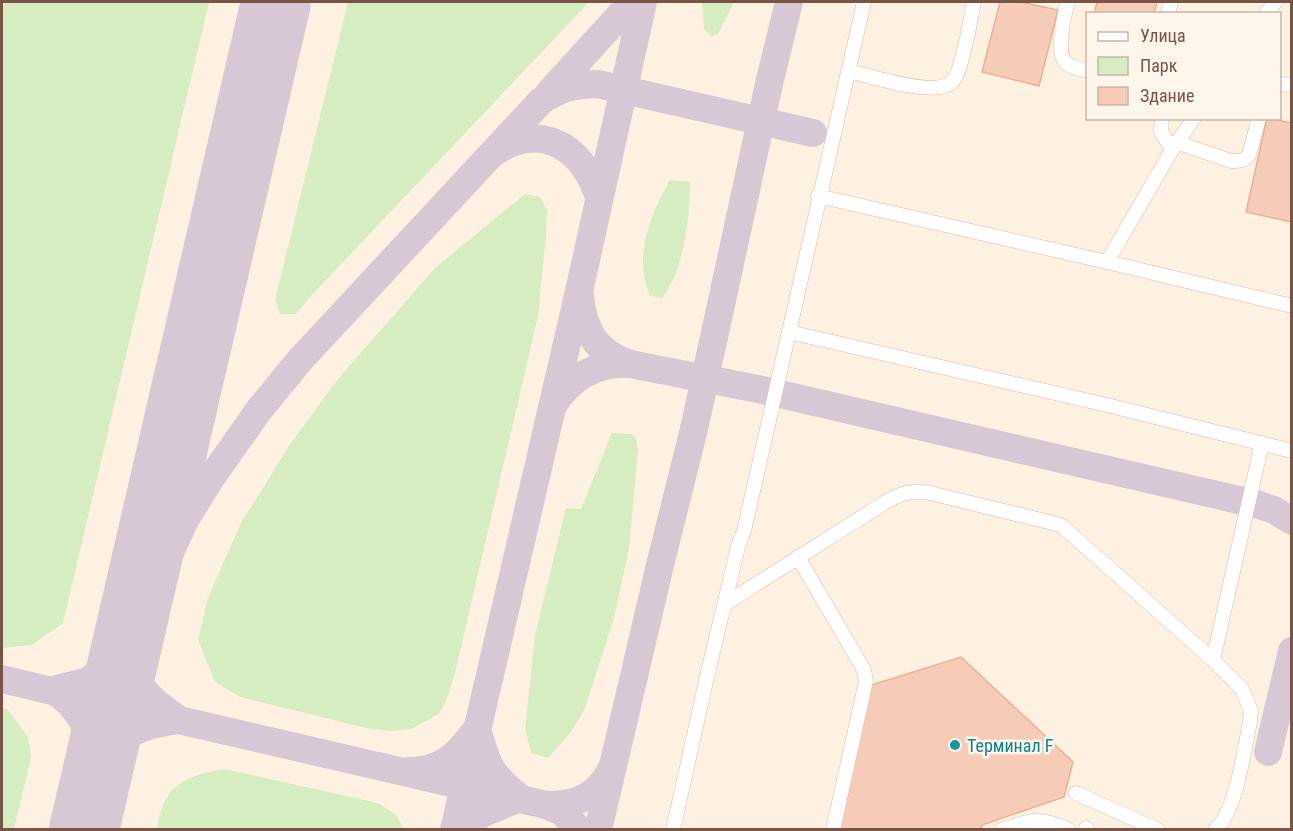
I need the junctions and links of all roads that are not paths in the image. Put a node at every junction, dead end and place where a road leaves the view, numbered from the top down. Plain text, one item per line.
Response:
1 (864, 2) edge
2 (974, 2) edge
3 (1068, 2) edge
4 (1086, 70) edge
5 (849, 71) junction
6 (1161, 120) edge
7 (1193, 120) edge
8 (1258, 120) edge
9 (1174, 146) junction
10 (818, 196) junction
11 (1107, 262) junction
12 (1292, 306) edge
13 (789, 332) junction
14 (1262, 443) junction
15 (1292, 451) edge
16 (798, 557) junction
17 (725, 604) junction
18 (1213, 660) junction
19 (1076, 793) dead end
20 (1040, 825) edge
21 (674, 830) edge
22 (833, 830) edge
23 (1001, 830) edge
24 (1020, 830) edge
25 (1069, 830) edge
26 (1158, 830) edge
27 (1215, 830) edge

1 - 5 lane
2 - 5 lane
3 - 4 lane
5 - 10 lane
6 - 9 lane
7 - 9 lane
8 - 9 lane
9 - 11 lane
10 - 11 lane
10 - 13 lane
11 - 12 lane
13 - 14 lane
13 - 17 lane
14 - 15 lane
14 - 18 lane
16 - 17 lane
16 - 18 lane
16 - 22 lane
17 - 21 lane
18 - 27 lane
19 - 26 lane
20 - 23 lane
20 - 24 lane
20 - 25 lane

